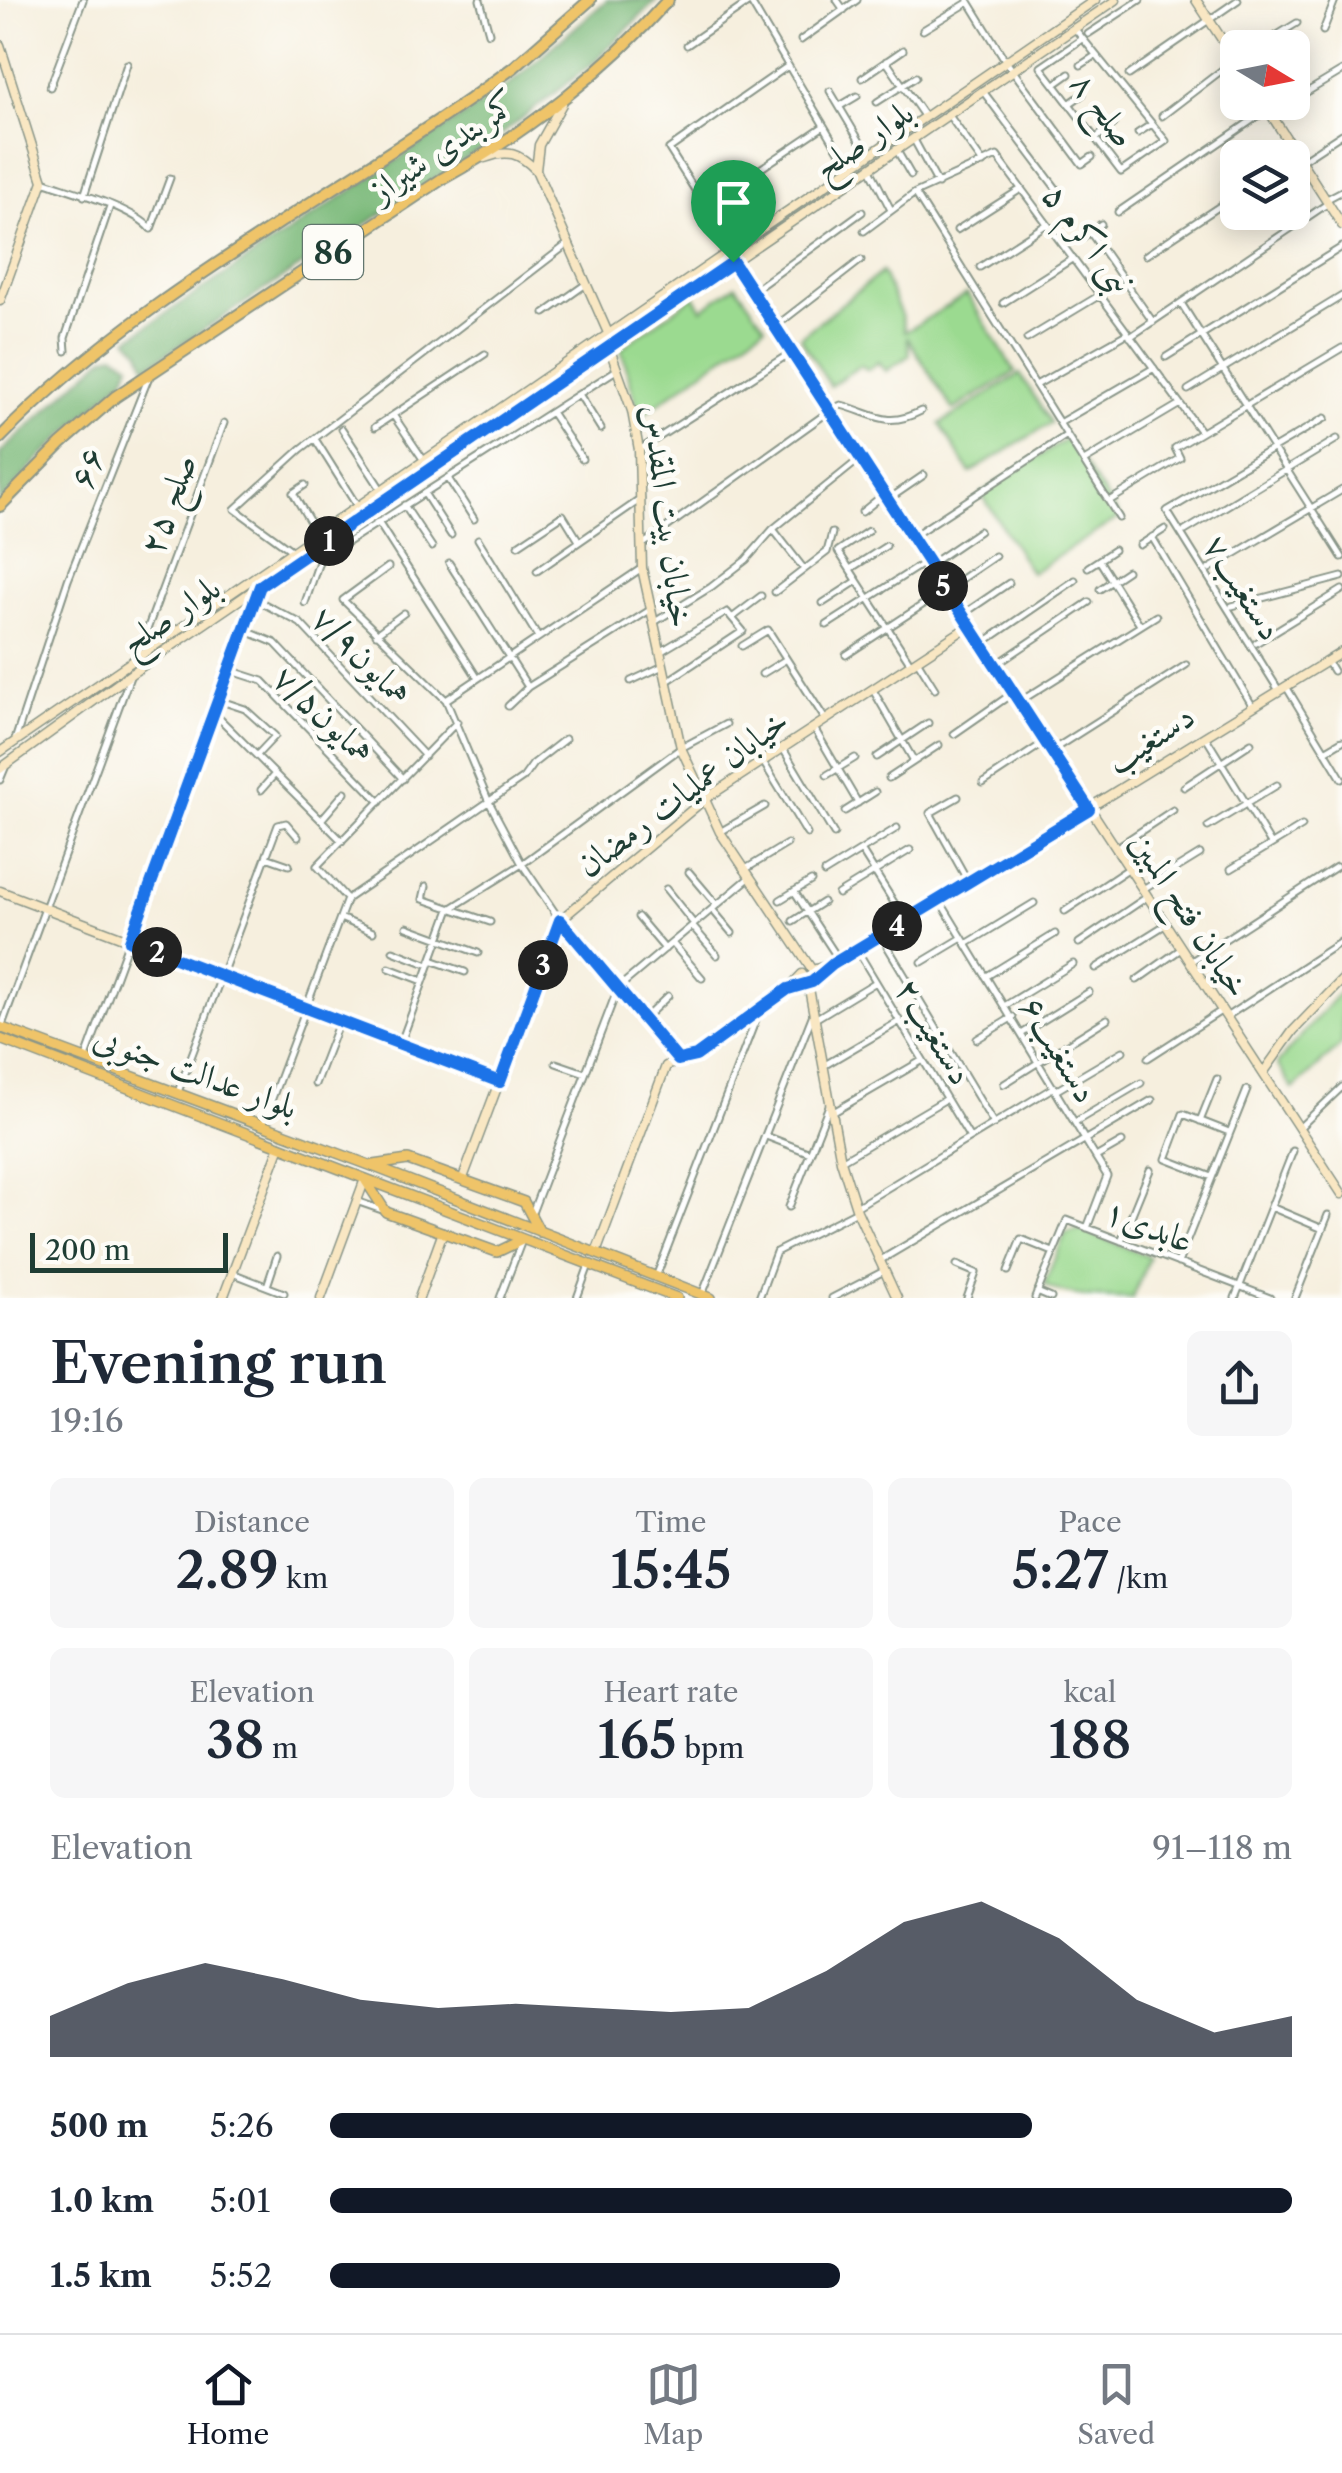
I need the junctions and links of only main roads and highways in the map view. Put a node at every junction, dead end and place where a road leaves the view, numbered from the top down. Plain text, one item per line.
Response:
1 (590, 0) edge
2 (668, 0) edge
3 (0, 438) edge
4 (0, 506) edge
5 (0, 1028) edge
6 (0, 1039) edge
7 (144, 1087) junction
8 (372, 1166) junction
9 (364, 1179) junction
10 (540, 1232) junction
11 (522, 1240) junction
12 (652, 1294) edge
13 (706, 1296) edge
14 (676, 1298) edge

1 - 3 highway, کمربندی شیراز / 86
2 - 4 highway, کمربندی شیراز / 86
5 - 7 main road, بلوار عدالت جنوبی
6 - 7 main road, بلوار عدالت جنوبی
7 - 8 main road, بلوار عدالت جنوبی
7 - 9 main road, بلوار عدالت جنوبی
8 - 10 main road, بلوار عدالت جنوبی
8 - 10 main road, بلوار عدالت جنوبی
9 - 11 main road, بلوار عدالت جنوبی
9 - 11 main road
10 - 13 main road, بلوار عدالت جنوبی
11 - 12 main road, بلوار عدالت جنوبی
12 - 14 main road, بلوار عدالت جنوبی

